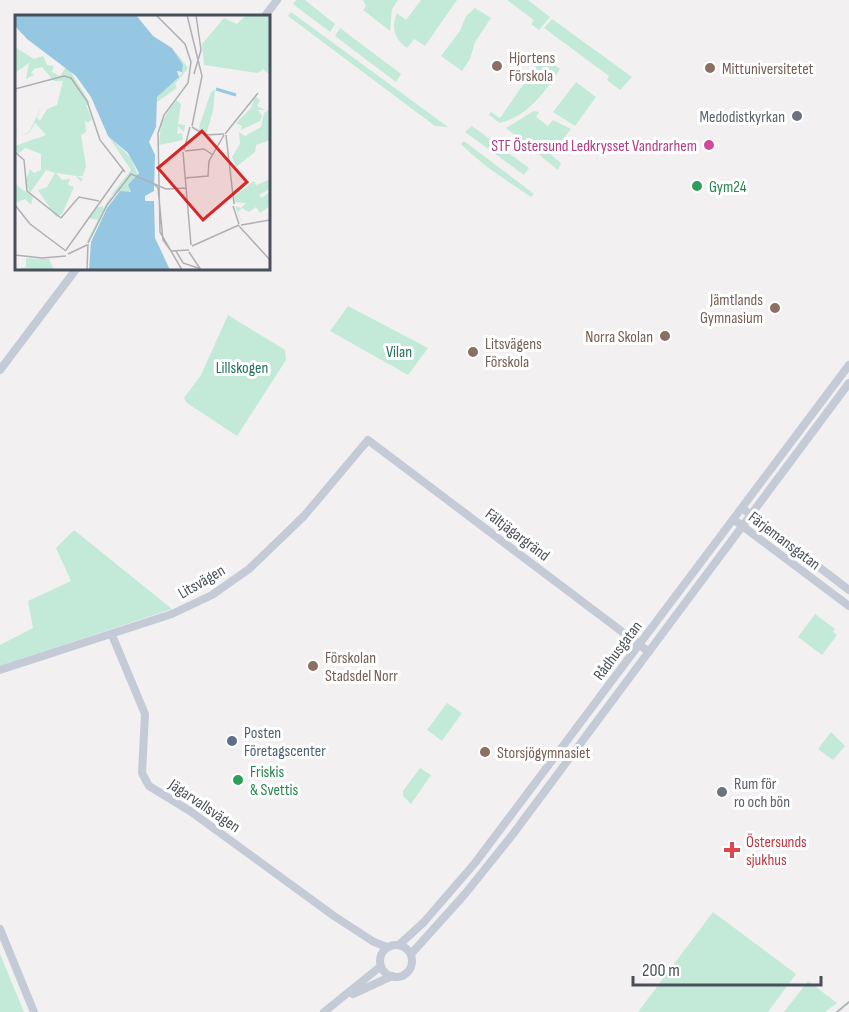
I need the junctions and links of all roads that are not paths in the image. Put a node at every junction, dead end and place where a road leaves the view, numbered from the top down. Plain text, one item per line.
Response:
1 (277, 0) edge
2 (267, 15) edge
3 (75, 270) edge
4 (849, 365) edge
5 (0, 369) edge
6 (849, 383) edge
7 (368, 440) joint
8 (742, 508) junction
9 (752, 516) junction
10 (733, 519) junction
11 (743, 527) junction
12 (849, 590) edge
13 (849, 606) edge
14 (112, 635) junction
15 (640, 646) junction
16 (649, 652) junction
17 (0, 670) edge
18 (0, 929) edge
19 (399, 945) junction
20 (385, 950) junction
21 (411, 954) junction
22 (381, 966) junction
23 (392, 976) junction
24 (336, 1003) junction
25 (34, 1012) edge
26 (324, 1012) edge

1 - 2 main road
3 - 5 main road
4 - 8 main road, Rådhusgatan
6 - 9 main road, Rådhusgatan
7 - 14 main road, Litsvägen
7 - 15 main road, Fältjägargränd
8 - 9 main road, Färjemansgatan
8 - 10 main road, Rådhusgatan
9 - 11 main road, Rådhusgatan
9 - 12 main road, Färjemansgatan
10 - 11 main road, Färjemansgatan
10 - 15 main road, Rådhusgatan
11 - 13 main road, Färjemansgatan
11 - 16 main road, Rådhusgatan
14 - 17 main road, Litsvägen
14 - 20 main road, Jägarvallsvägen
15 - 16 main road, Fältjägargränd
15 - 19 main road, Rådhusgatan
16 - 21 main road, Rådhusgatan
18 - 25 main road
19 - 20 main road
19 - 21 main road
20 - 22 main road
21 - 23 main road
22 - 23 main road
22 - 24 main road
23 - 24 main road
24 - 26 main road

